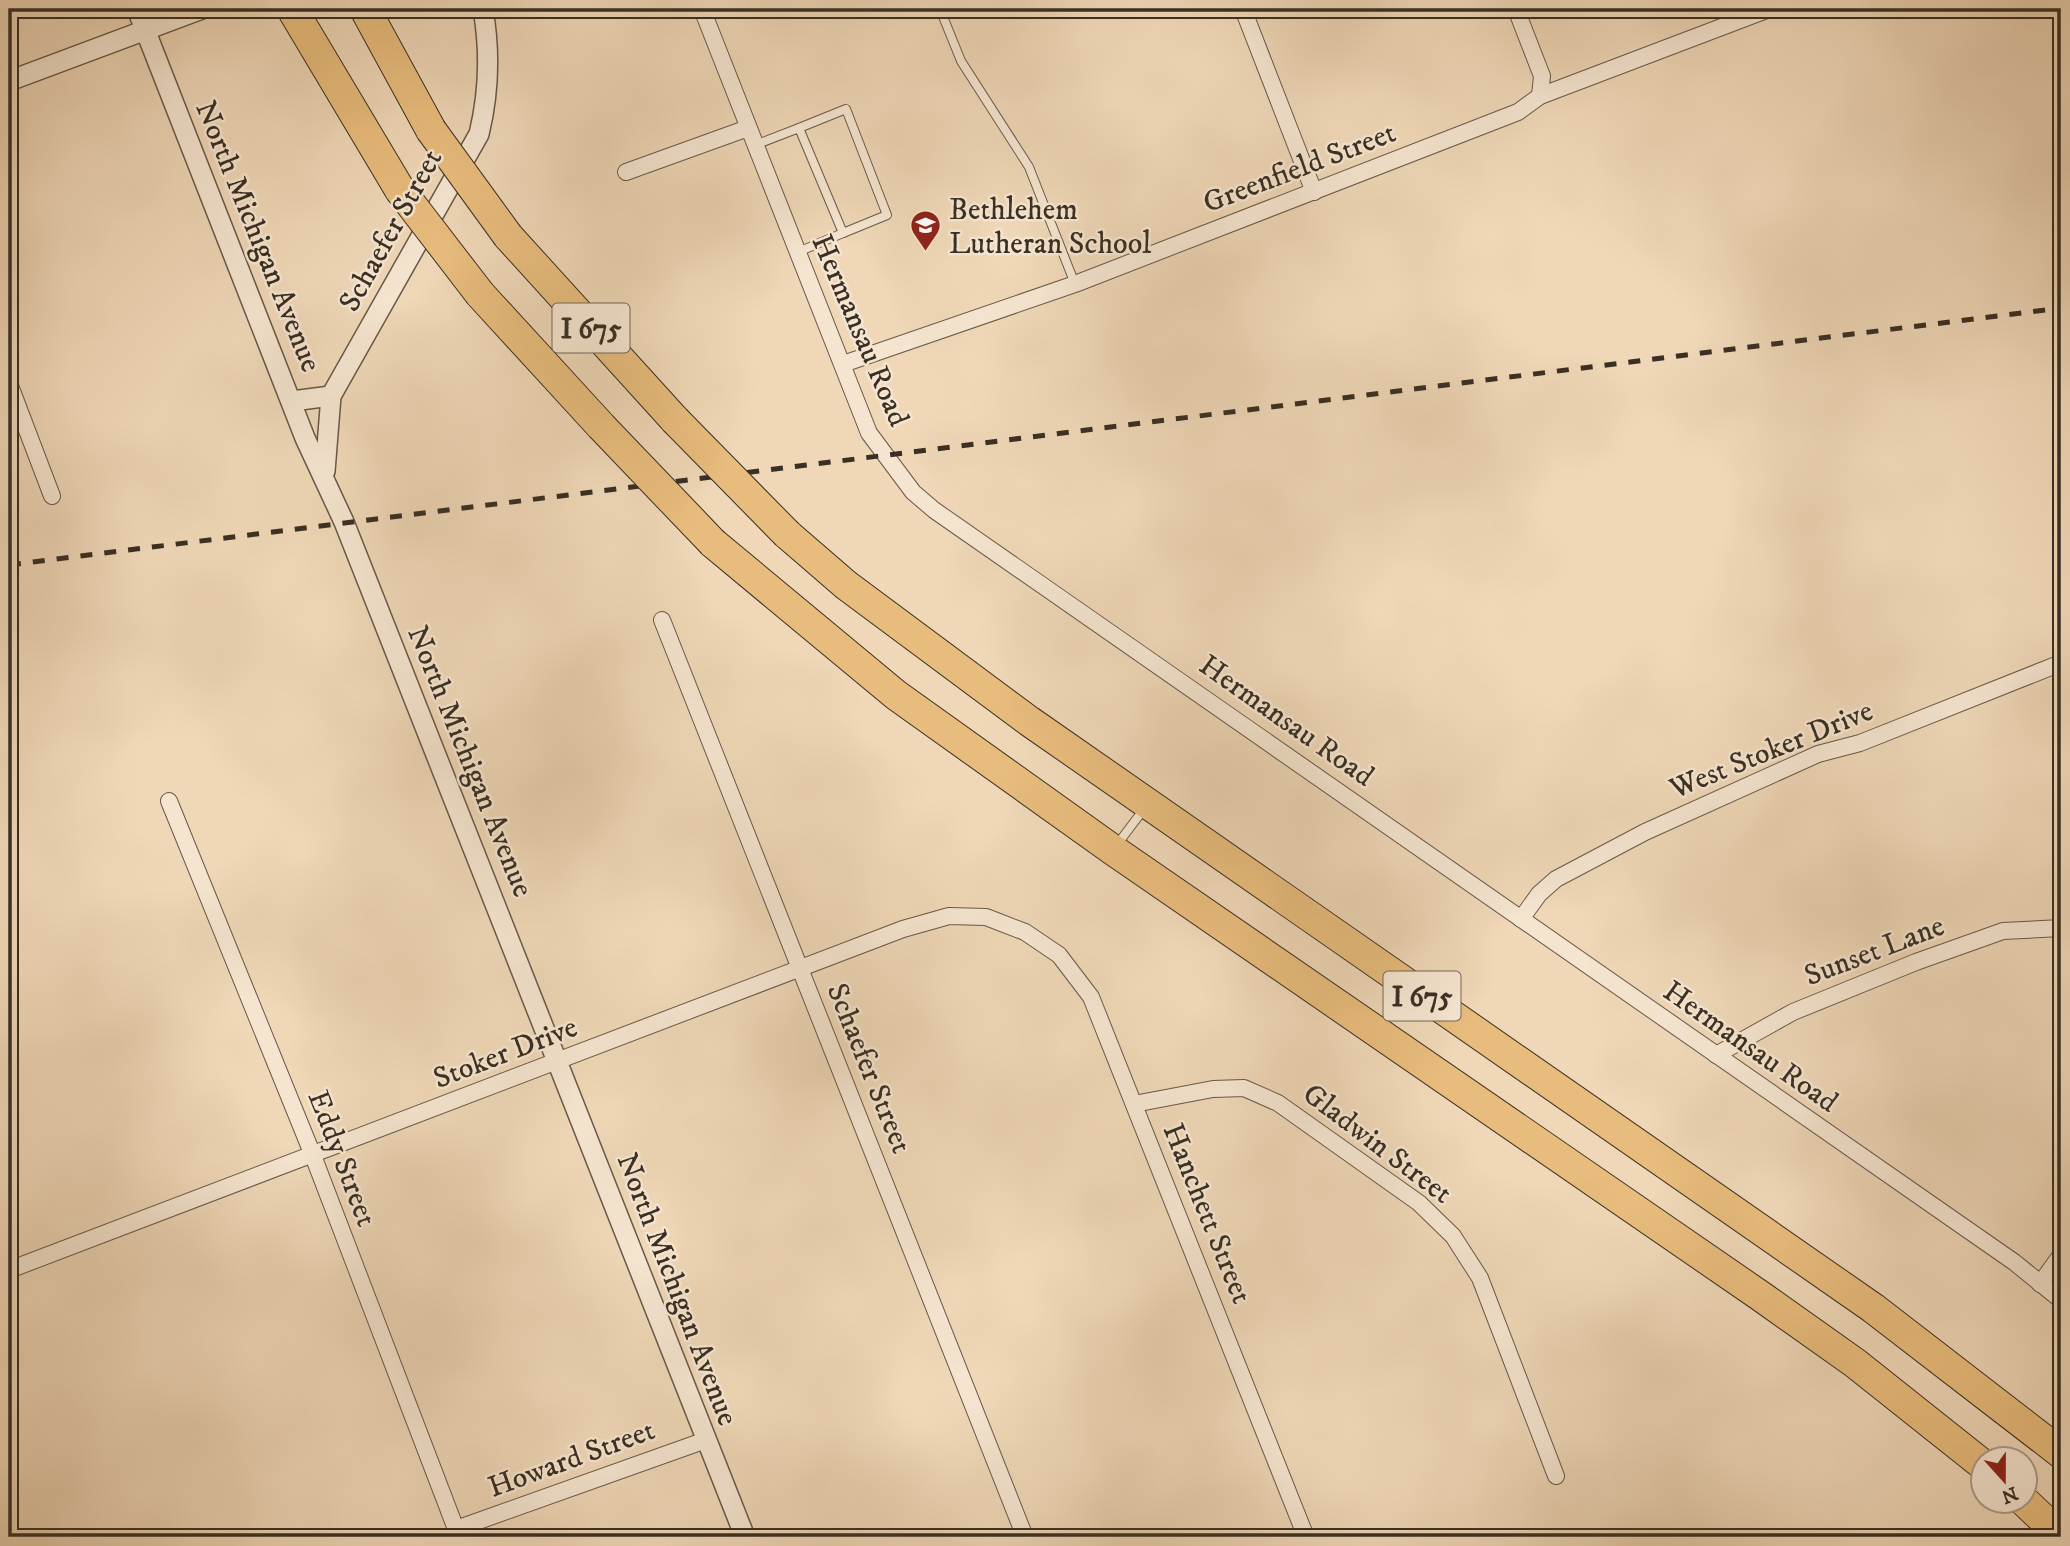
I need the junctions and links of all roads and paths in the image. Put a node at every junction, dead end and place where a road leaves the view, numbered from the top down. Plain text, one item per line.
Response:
1 (137, 9) edge
2 (202, 9) edge
3 (292, 9) edge
4 (483, 9) edge
5 (702, 9) edge
6 (940, 9) edge
7 (1243, 9) edge
8 (1516, 9) edge
9 (1769, 9) edge
10 (366, 11) edge
11 (145, 30) junction
12 (9, 82) edge
13 (1540, 96) junction
14 (748, 128) junction
15 (799, 128) junction
16 (755, 145) junction
17 (626, 172) dead end
18 (1314, 192) junction
19 (843, 233) junction
20 (798, 251) junction
21 (1075, 284) junction
22 (843, 364) junction
23 (9, 383) edge
24 (331, 396) junction
25 (292, 401) junction
26 (325, 476) junction
27 (52, 496) dead end
28 (662, 620) dead end
29 (2061, 663) edge
30 (169, 801) dead end
31 (1148, 804) junction
32 (1113, 850) junction
33 (1521, 919) junction
34 (2061, 928) edge
35 (1025, 932) joint
36 (799, 968) junction
37 (1716, 1055) junction
38 (558, 1063) junction
39 (1134, 1104) junction
40 (313, 1153) junction
41 (2061, 1255) edge
42 (9, 1270) edge
43 (2040, 1284) junction
44 (2061, 1300) edge
45 (706, 1440) junction
46 (1968, 1452) edge
47 (2061, 1453) edge
48 (1556, 1476) dead end
49 (2038, 1514) edge
50 (458, 1533) edge
51 (2061, 1536) edge
52 (745, 1537) edge
53 (1025, 1537) edge
54 (1306, 1537) edge

1 - 11 street, North Michigan Avenue
2 - 11 street
3 - 32 highway, I 675, bridge
4 - 24 street, Schaefer Street
5 - 14 street, Hermansau Road
6 - 21 lane
7 - 18 street
8 - 13 street
9 - 13 street, Greenfield Street
10 - 31 highway, I 675, bridge
11 - 12 street
11 - 25 street, North Michigan Avenue
13 - 18 street, Greenfield Street
14 - 16 street, Hermansau Road
14 - 17 street
15 - 16 lane
15 - 19 lane
15 - 19 lane
16 - 20 street, Hermansau Road
18 - 21 street, Greenfield Street
19 - 20 lane
20 - 22 street, Hermansau Road
21 - 22 street, Greenfield Street
22 - 33 street, Hermansau Road
23 - 27 street
24 - 25 street
24 - 26 street, Schaefer Street
25 - 26 street, North Michigan Avenue
26 - 38 street, North Michigan Avenue
28 - 36 street, Schaefer Street
29 - 33 street, West Stoker Drive
30 - 40 street, Eddy Street
31 - 32 lane
31 - 47 highway, I 675
32 - 46 highway, I 675
33 - 37 street, Hermansau Road
34 - 37 street, Sunset Lane
35 - 36 street, Stoker Drive
35 - 39 street, Hanchett Street
36 - 38 street, Stoker Drive
36 - 53 street, Schaefer Street
37 - 43 street, Hermansau Road
38 - 40 street, Stoker Drive
38 - 45 street, North Michigan Avenue
39 - 48 street, Gladwin Street
39 - 54 street, Hanchett Street
40 - 42 street, Stoker Drive
40 - 50 street, Eddy Street
41 - 43 street
43 - 44 street, Hermansau Road
45 - 50 street, Howard Street
45 - 52 street, North Michigan Avenue
49 - 51 highway

